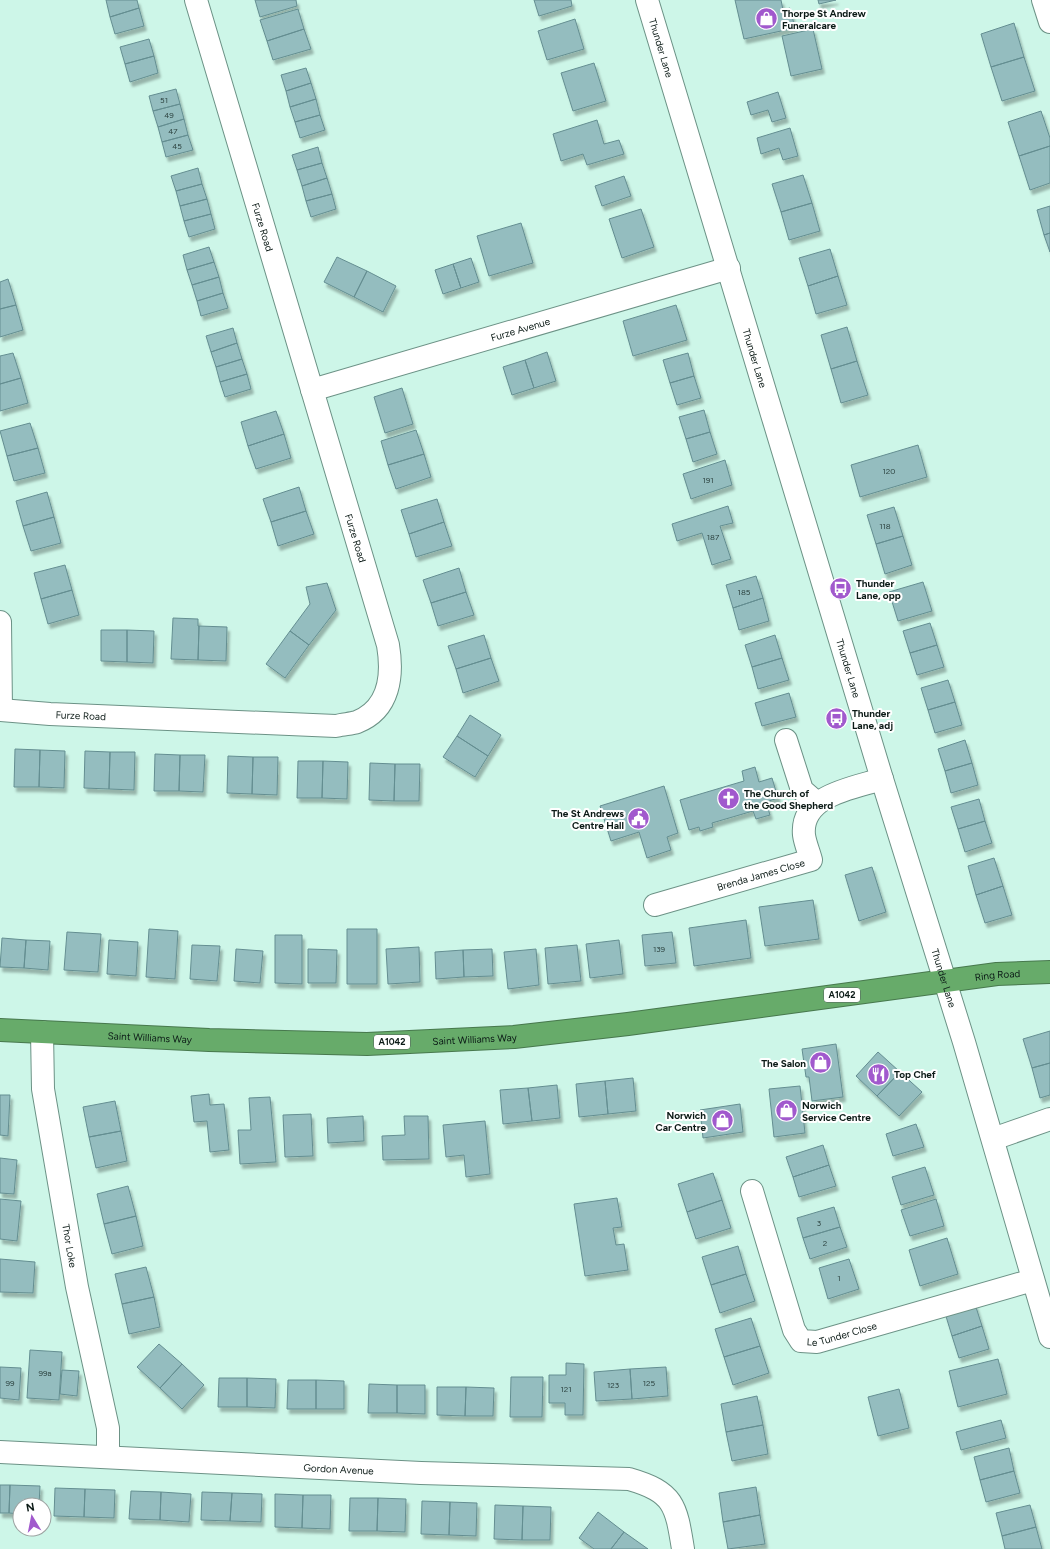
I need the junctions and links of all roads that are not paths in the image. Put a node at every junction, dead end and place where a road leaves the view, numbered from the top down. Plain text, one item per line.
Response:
1 (196, 0) edge
2 (647, 0) edge
3 (1043, 0) edge
4 (1050, 22) edge
5 (729, 268) junction
6 (312, 390) junction
7 (0, 622) edge
8 (1, 710) edge
9 (786, 740) dead end
10 (882, 779) junction
11 (816, 803) junction
12 (655, 906) dead end
13 (1050, 972) edge
14 (945, 980) junction
15 (0, 1030) edge
16 (42, 1032) junction
17 (1050, 1119) edge
18 (993, 1139) junction
19 (752, 1191) dead end
20 (1033, 1280) junction
21 (1050, 1337) edge
22 (0, 1452) edge
23 (108, 1457) junction
24 (683, 1549) edge

1 - 6 street, Furze Road
2 - 5 street, Thunder Lane
3 - 4 street
5 - 6 street, Furze Avenue
5 - 10 street, Thunder Lane
6 - 8 street, Furze Road
7 - 8 street
9 - 11 street
10 - 11 street
10 - 14 street, Thunder Lane
11 - 12 street, Brenda James Close
13 - 14 highway, Ring Road / A1042
14 - 16 highway, Saint Williams Way / A1042
14 - 18 street, Thunder Lane
15 - 16 highway, Saint Williams Way / A1042
16 - 23 street, Thor Loke
17 - 18 street
18 - 20 street, Thunder Lane
19 - 20 street, Le Tunder Close
20 - 21 street, Thunder Lane
22 - 23 street, Gordon Avenue
23 - 24 street, Gordon Avenue

